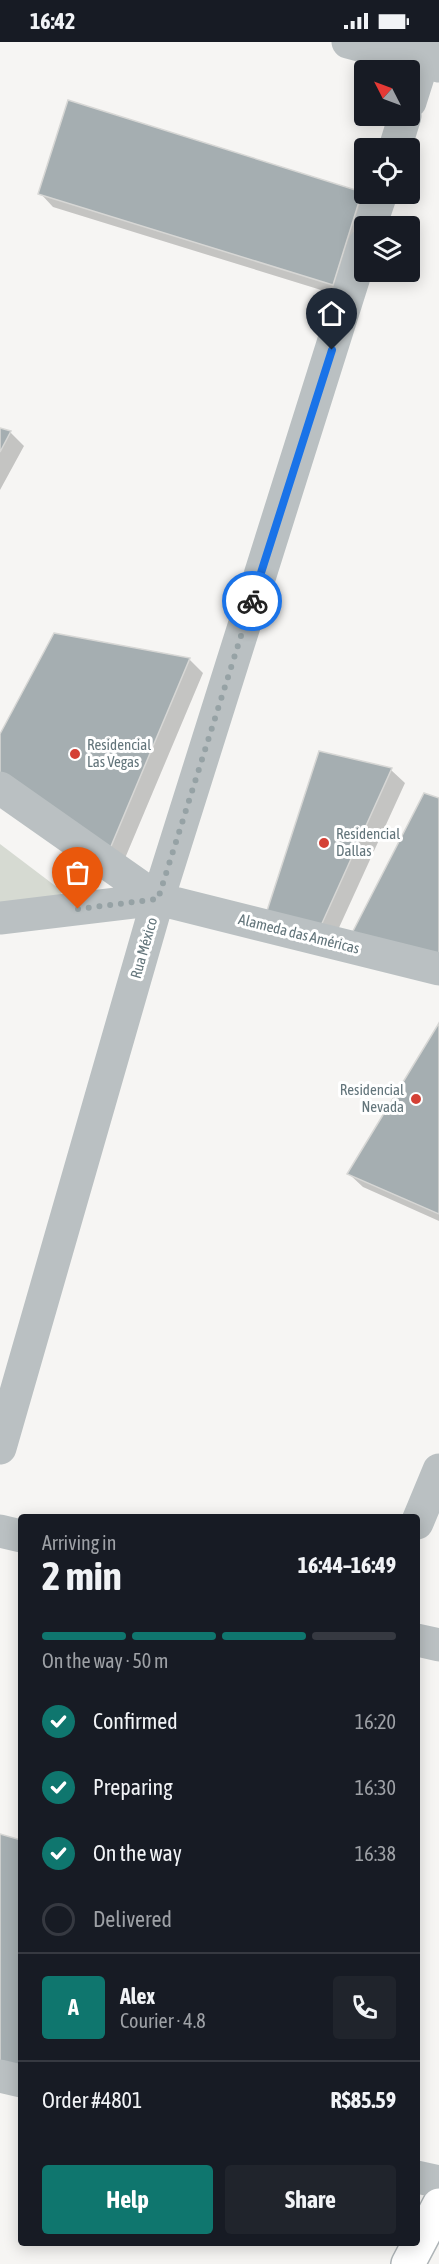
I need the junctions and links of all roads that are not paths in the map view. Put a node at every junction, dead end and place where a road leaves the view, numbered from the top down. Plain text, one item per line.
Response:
1 (348, 42) edge
2 (430, 57) edge
3 (420, 80) edge
4 (354, 277) edge
5 (0, 788) edge
6 (158, 899) junction
7 (0, 918) edge
8 (439, 969) edge
9 (0, 1448) edge
10 (439, 1470) edge
11 (420, 1516) edge
12 (0, 1531) edge
13 (18, 1535) edge
14 (420, 1641) edge
15 (439, 1645) edge
16 (0, 2076) edge
17 (18, 2080) edge
18 (420, 2178) edge
19 (439, 2182) edge
20 (439, 2205) edge
21 (420, 2241) edge
22 (417, 2246) edge
23 (408, 2264) edge

1 - 2 street
2 - 3 street
4 - 6 street, Rua México
5 - 6 street
6 - 7 street
6 - 8 street, Alameda das Américas
6 - 9 street, Rua México
10 - 11 street
12 - 13 street
14 - 15 street
16 - 17 street
18 - 19 street
20 - 21 main road
22 - 23 main road

